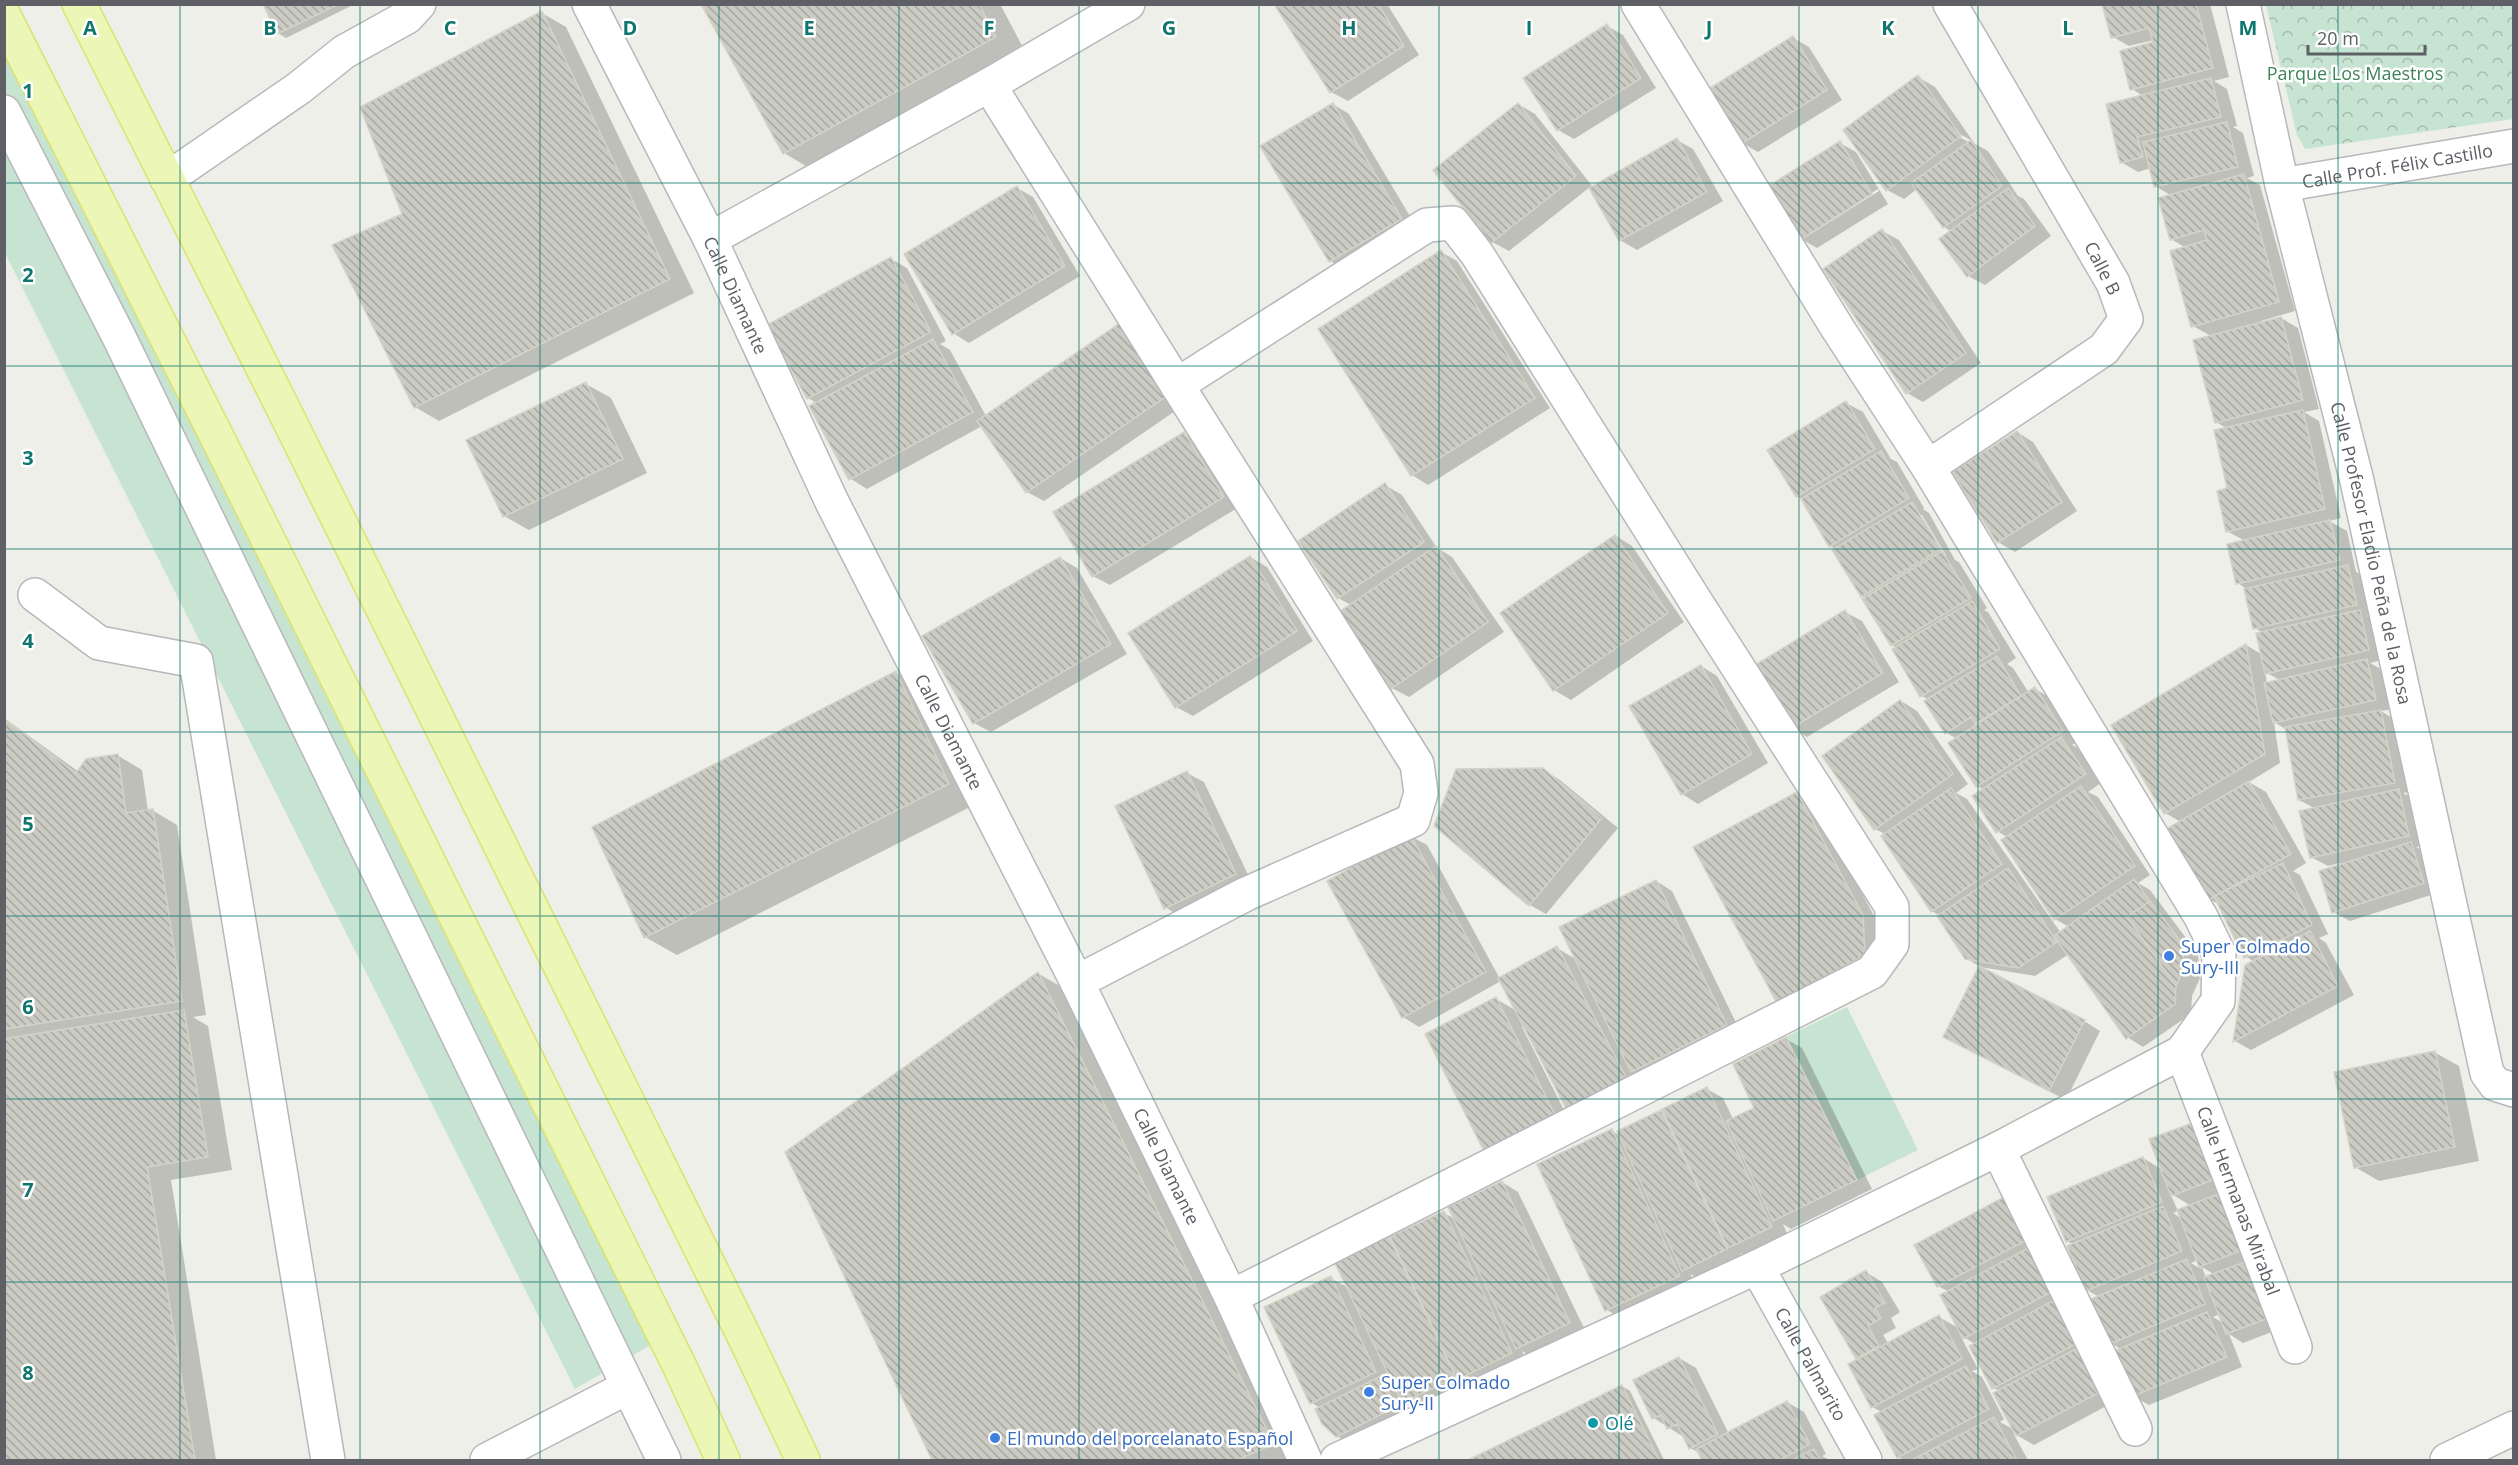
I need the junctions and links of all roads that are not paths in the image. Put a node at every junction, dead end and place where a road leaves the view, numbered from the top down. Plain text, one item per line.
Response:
1 (419, 4) edge
2 (589, 4) edge
3 (1128, 4) edge
4 (1638, 4) edge
5 (1950, 4) edge
6 (2243, 4) edge
7 (86, 7) edge
8 (4, 16) edge
9 (989, 86) junction
10 (4, 112) edge
11 (2514, 146) edge
12 (167, 179) junction
13 (2282, 185) junction
14 (710, 239) junction
15 (1177, 385) junction
16 (1928, 468) junction
17 (35, 595) dead end
18 (1077, 982) junction
19 (2182, 1052) junction
20 (2512, 1091) edge
21 (1998, 1149) junction
22 (1757, 1267) junction
23 (1231, 1297) junction
24 (2295, 1347) dead end
25 (628, 1387) junction
26 (2514, 1428) edge
27 (2135, 1429) dead end
28 (328, 1461) edge
29 (487, 1461) edge
30 (664, 1461) edge
31 (723, 1461) edge
32 (803, 1461) edge
33 (1305, 1461) edge
34 (1336, 1461) edge
35 (1865, 1461) edge
36 (2447, 1461) edge

1 - 12 street
2 - 14 street, Calle Diamante
3 - 9 street
4 - 16 street
5 - 16 street, Calle B
6 - 13 street, Calle Profesor Eladio Peña de la Rosa
7 - 12 main road
8 - 31 main road
9 - 14 street
9 - 15 street
10 - 25 street
11 - 13 street, Calle Prof. Félix Castillo
12 - 32 main road
13 - 20 street, Calle Profesor Eladio Peña de la Rosa
14 - 18 street, Calle Diamante
15 - 18 street
15 - 23 street
16 - 19 street
17 - 28 street
18 - 23 street, Calle Diamante
19 - 21 street
19 - 24 street, Calle Hermanas Mirabal
21 - 22 street
21 - 27 street
22 - 34 street
22 - 35 street, Calle Palmarito
23 - 33 street, Calle Diamante
25 - 29 street
25 - 30 street
26 - 36 street

